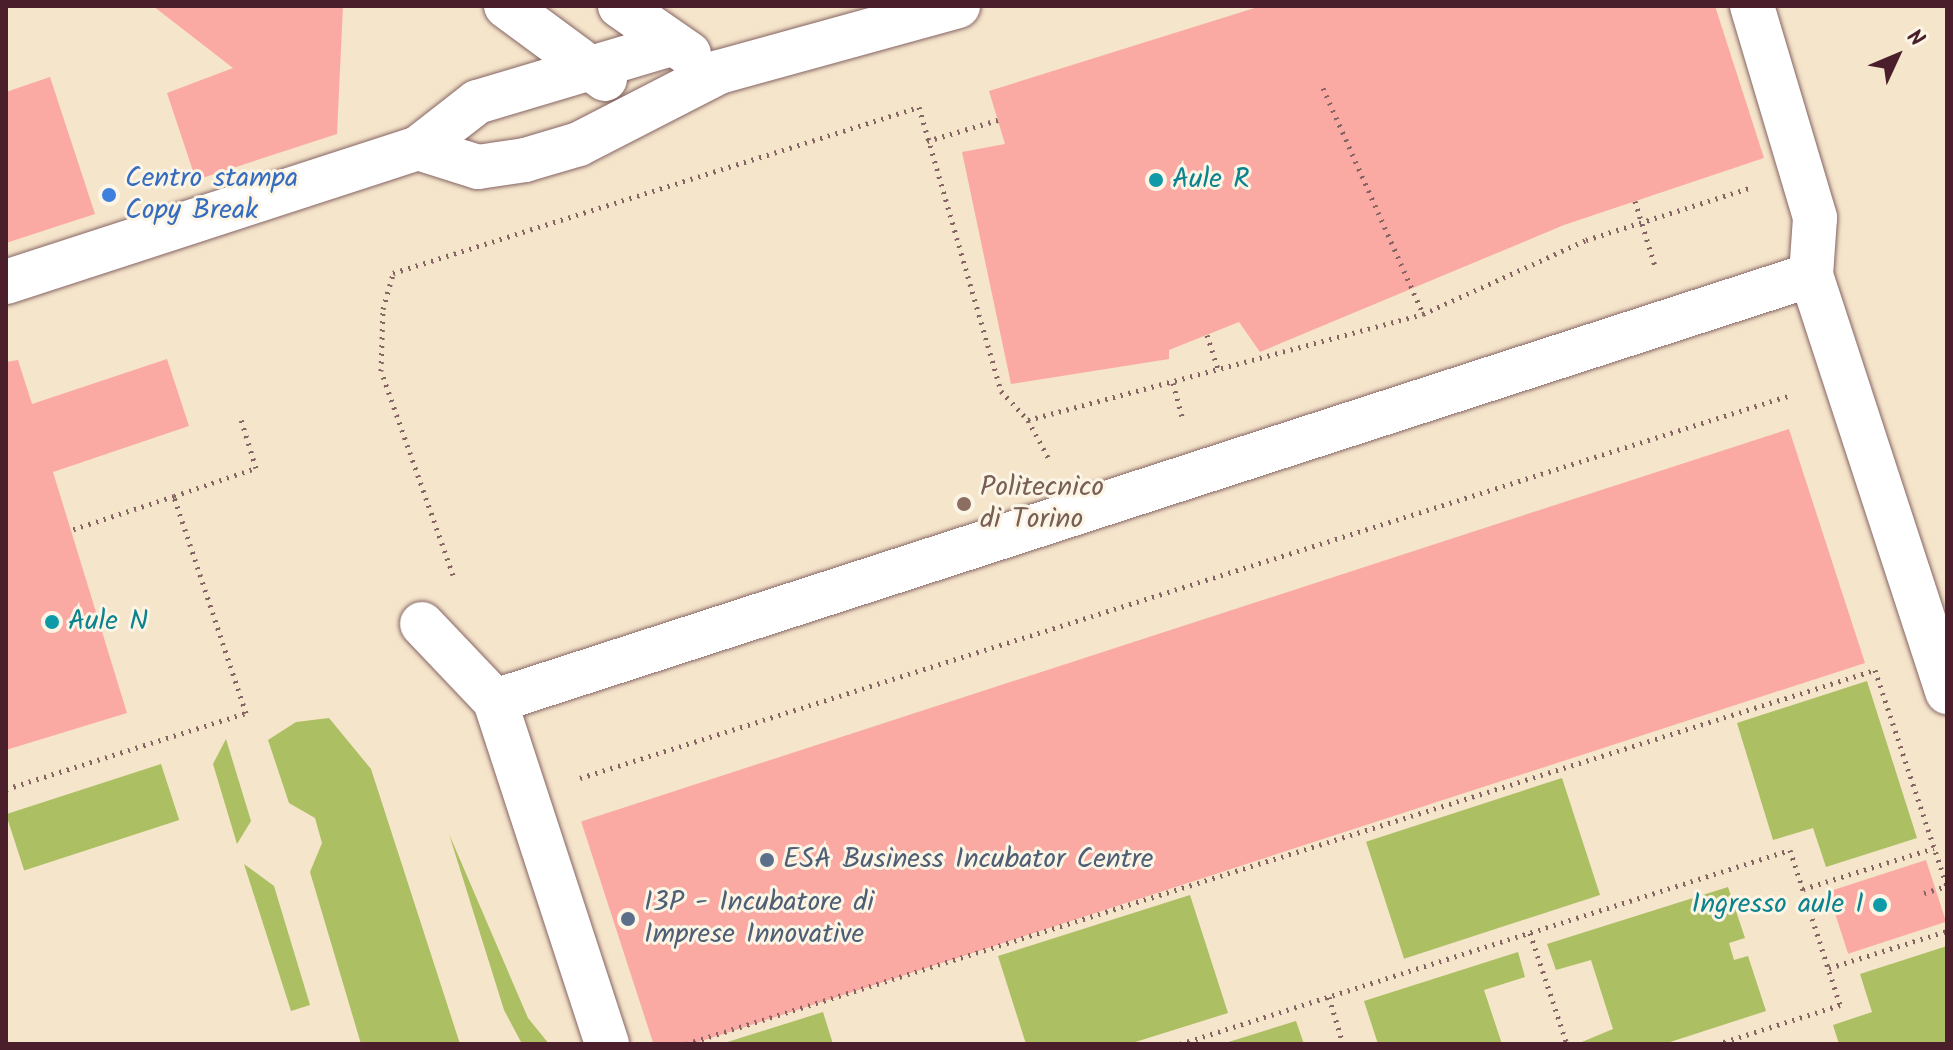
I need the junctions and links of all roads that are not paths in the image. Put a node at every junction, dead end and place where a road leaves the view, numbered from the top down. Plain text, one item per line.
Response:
1 (506, 6) edge
2 (620, 6) edge
3 (958, 6) edge
4 (1752, 6) edge
5 (858, 21) edge
6 (671, 44) junction
7 (586, 68) junction
8 (719, 72) junction
9 (672, 92) junction
10 (418, 148) junction
11 (1811, 275) junction
12 (6, 282) edge
13 (1630, 333) junction
14 (1294, 419) dead end
15 (422, 624) road end
16 (1947, 692) edge
17 (495, 701) junction
18 (607, 1044) edge

1 - 7 street
2 - 6 street
3 - 5 street
4 - 11 street
5 - 8 street
6 - 7 street
6 - 8 street
7 - 9 street
7 - 10 street
8 - 9 street
9 - 10 street
10 - 12 street
11 - 13 street
11 - 16 street
13 - 14 street
13 - 17 street
15 - 17 street
17 - 18 street

